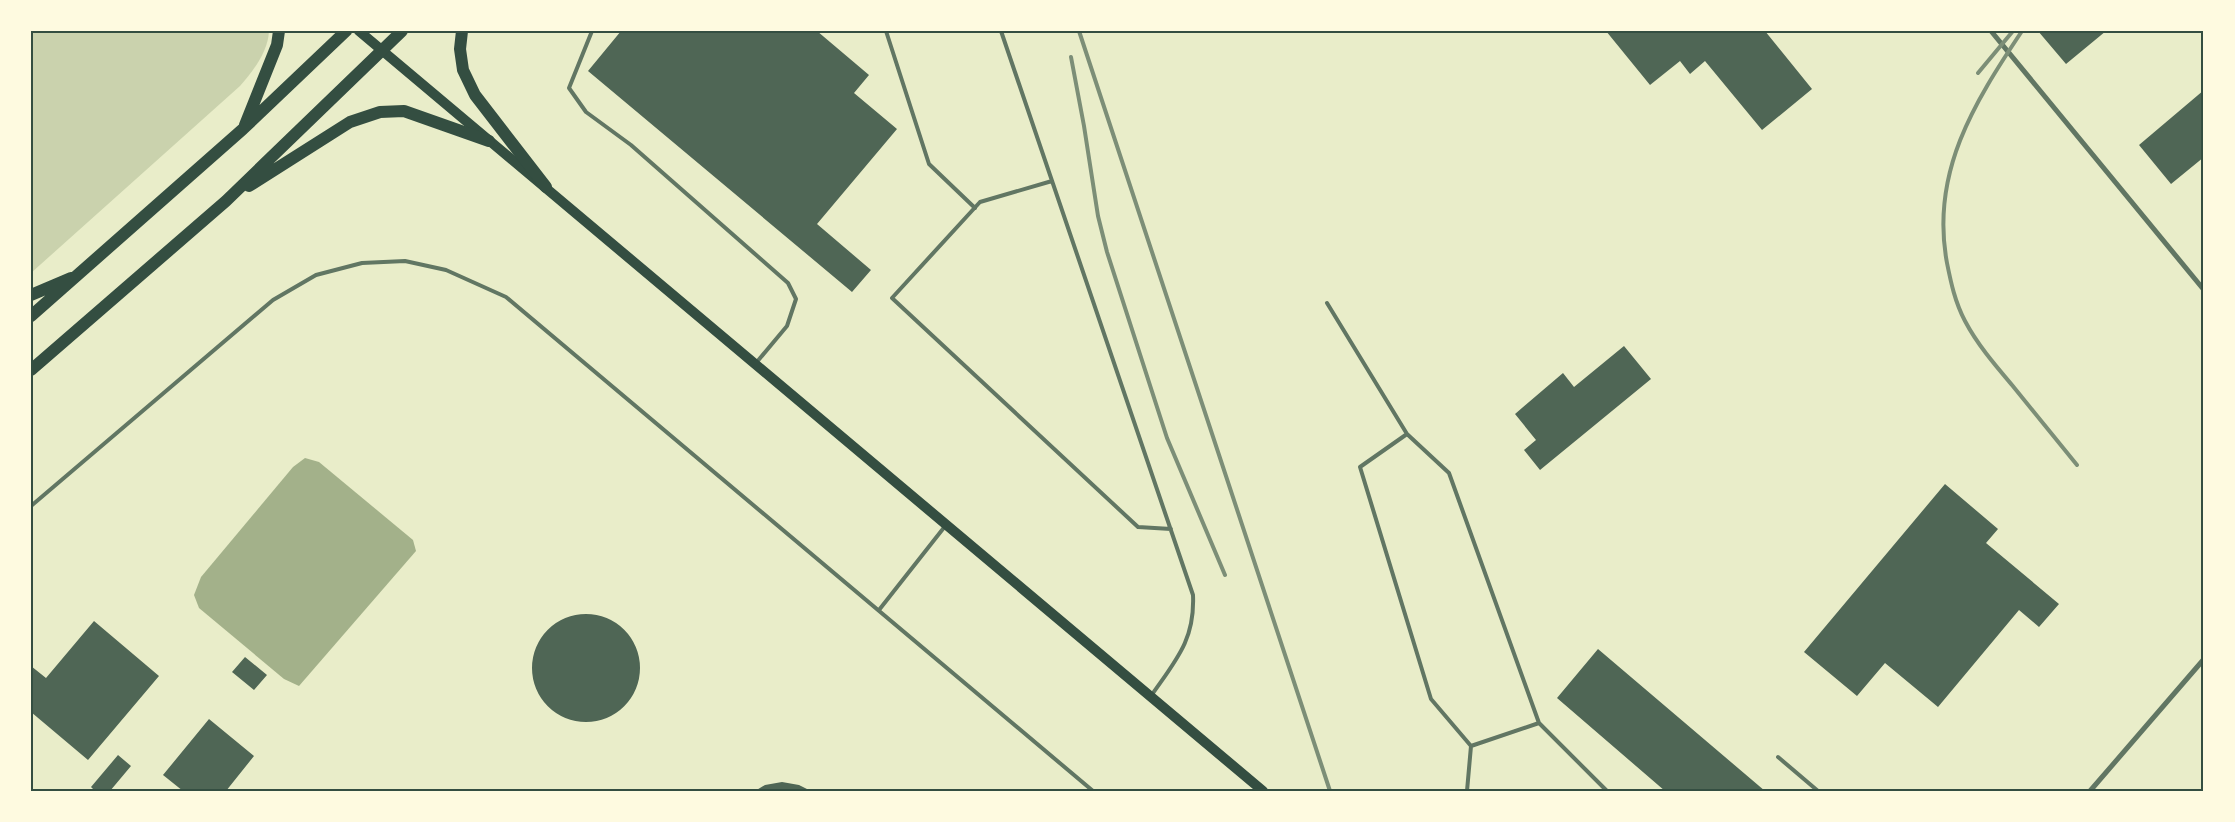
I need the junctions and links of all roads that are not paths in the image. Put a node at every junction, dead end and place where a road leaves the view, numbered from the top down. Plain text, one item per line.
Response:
1 (278, 31) edge
2 (346, 31) edge
3 (359, 31) edge
4 (402, 31) edge
5 (462, 31) edge
6 (592, 31) edge
7 (886, 31) edge
8 (1001, 31) edge
9 (1991, 31) edge
10 (382, 51) junction
11 (243, 129) junction
12 (489, 141) junction
13 (1052, 181) junction
14 (546, 187) junction
15 (226, 201) junction
16 (975, 208) junction
17 (82, 273) junction
18 (2204, 290) edge
19 (31, 295) edge
20 (1327, 303) dead end
21 (31, 316) edge
22 (755, 365) junction
23 (31, 370) edge
24 (1407, 434) junction
25 (31, 506) edge
26 (946, 525) junction
27 (1170, 529) junction
28 (879, 610) junction
29 (2204, 659) edge
30 (1151, 696) junction
31 (1539, 723) junction
32 (1471, 746) junction
33 (1778, 758) dead end
34 (1093, 791) edge
35 (1264, 791) edge
36 (1467, 791) edge
37 (1607, 791) edge
38 (1818, 791) edge
39 (2090, 791) edge

1 - 11 main road
2 - 11 main road
3 - 10 main road
4 - 10 main road
5 - 14 main road
6 - 22 lane
7 - 16 lane
8 - 13 lane
9 - 18 street
10 - 12 main road
10 - 15 main road
11 - 17 main road
12 - 14 main road
12 - 15 main road
13 - 16 lane
13 - 27 lane
14 - 22 main road
15 - 23 main road
16 - 27 lane
17 - 19 main road
17 - 21 main road
20 - 24 lane
22 - 26 main road
24 - 31 lane
24 - 32 lane
25 - 28 lane
26 - 28 lane
26 - 30 main road
27 - 30 lane
28 - 34 lane
29 - 39 street
30 - 35 main road
31 - 32 lane
31 - 37 lane
32 - 36 lane
33 - 38 lane

